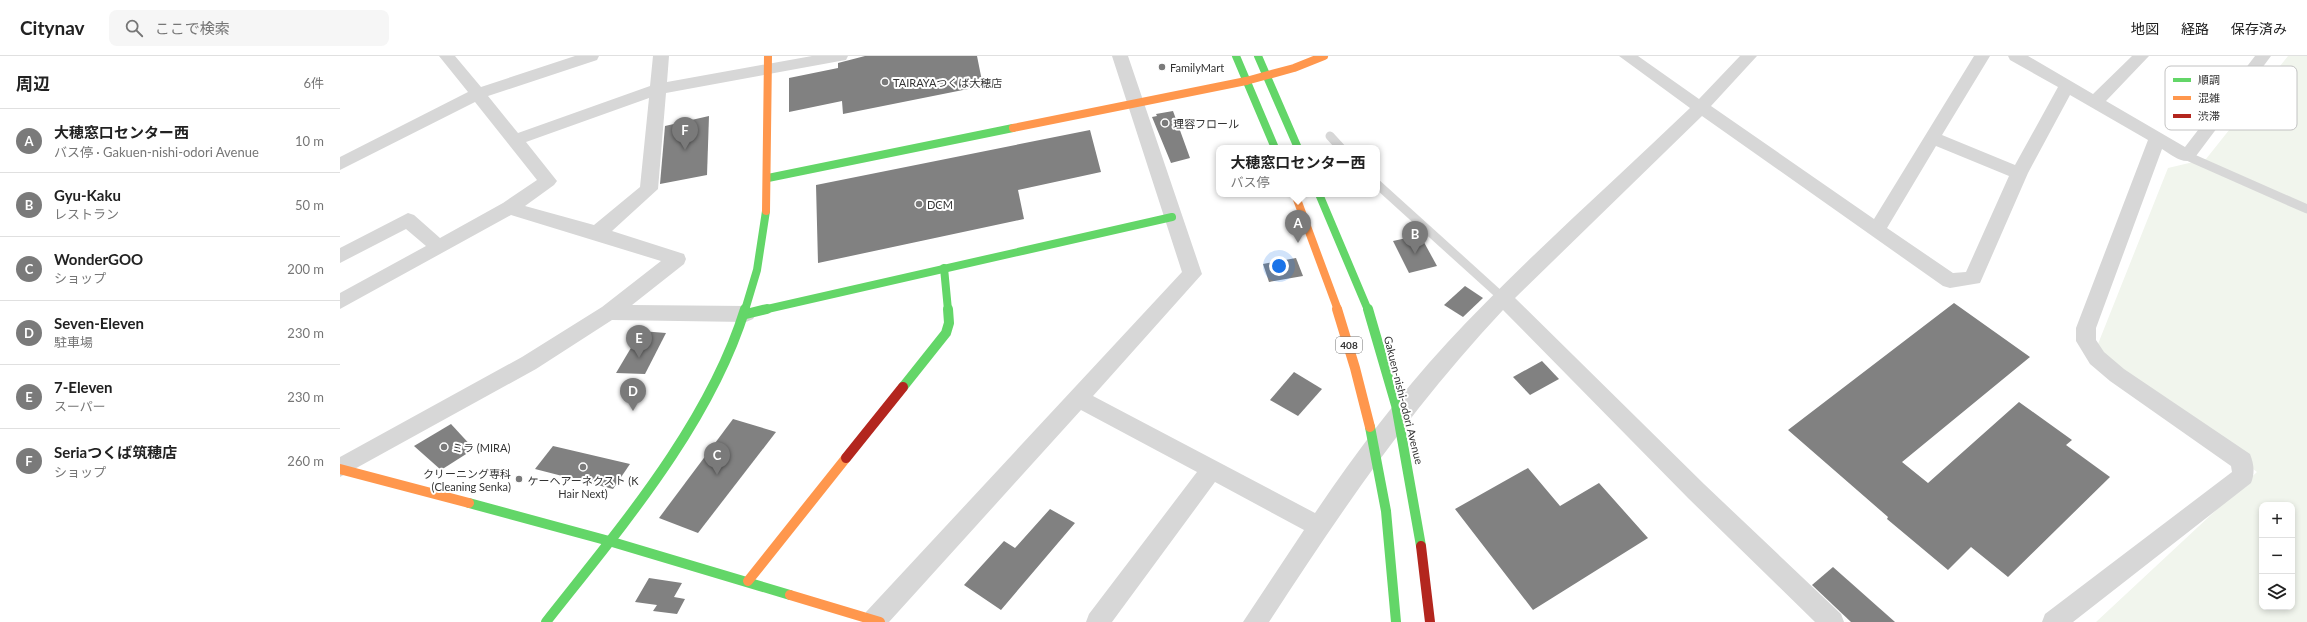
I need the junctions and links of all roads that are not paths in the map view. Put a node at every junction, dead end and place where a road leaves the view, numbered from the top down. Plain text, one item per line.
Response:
1 (447, 56) edge
2 (591, 56) edge
3 (660, 56) edge
4 (840, 56) edge
5 (1120, 56) edge
6 (1236, 56) edge
7 (1258, 56) edge
8 (1324, 56) edge
9 (1627, 56) edge
10 (1749, 56) edge
11 (1982, 56) edge
12 (2016, 56) edge
13 (2141, 56) edge
14 (2263, 56) edge
15 (768, 63) edge
16 (2255, 66) edge
17 (1267, 76) junction
18 (1246, 81) junction
19 (2066, 85) junction
20 (657, 90) junction
21 (478, 94) junction
22 (2095, 102) junction
23 (1135, 104) junction
24 (1701, 107) junction
25 (2207, 130) edge
26 (1330, 136) dead end
27 (1933, 138) junction
28 (2157, 138) junction
29 (515, 140) junction
30 (1274, 145) edge
31 (1297, 145) edge
32 (1338, 145) edge
33 (2187, 156) junction
34 (340, 164) edge
35 (2019, 173) junction
36 (768, 178) junction
37 (1380, 187) edge
38 (1296, 197) edge
39 (1320, 197) edge
40 (509, 208) junction
41 (2307, 209) edge
42 (1172, 217) junction
43 (1876, 230) junction
44 (597, 233) junction
45 (439, 247) junction
46 (340, 256) edge
47 (944, 268) junction
48 (1503, 298) junction
49 (340, 302) edge
50 (608, 312) junction
51 (746, 314) junction
52 (1078, 398) junction
53 (1397, 418) junction
54 (1376, 446) junction
55 (340, 468) edge
56 (1212, 469) junction
57 (1318, 526) junction
58 (609, 541) junction
59 (748, 582) junction
60 (877, 621) edge
61 (546, 622) edge
62 (1098, 622) edge
63 (1256, 622) edge
64 (1396, 622) edge
65 (1430, 622) edge
66 (1832, 622) edge
67 (2054, 622) edge

1 - 21 street
2 - 21 street
3 - 20 street
4 - 15 street
5 - 23 street
6 - 18 main road
7 - 17 main road
8 - 17 main road
9 - 24 street
10 - 24 street
11 - 27 street
12 - 19 street
13 - 22 street
14 - 16 street
15 - 20 street
15 - 36 main road
17 - 18 main road
17 - 31 main road
18 - 23 main road
18 - 30 main road
19 - 22 street
19 - 35 street
20 - 29 street
20 - 44 street
21 - 29 street
21 - 34 street
22 - 28 street
23 - 36 main road
23 - 42 street
24 - 43 street
24 - 48 street
25 - 33 street
26 - 32 lane
27 - 35 street
27 - 43 street
28 - 33 street
28 - 67 street
29 - 40 street
33 - 41 lane
35 - 43 street
36 - 51 main road
37 - 48 lane
38 - 54 main road, 408
39 - 53 main road, Gakuen-nishi-odori Avenue / 408
40 - 44 street
40 - 45 street
42 - 47 main road
42 - 52 street
44 - 50 street
45 - 46 street
45 - 49 street
47 - 51 main road
47 - 59 main road
48 - 53 street
48 - 66 street
50 - 51 street
50 - 55 street
51 - 58 main road
52 - 56 street
52 - 60 street
53 - 54 street
53 - 65 main road, Gakuen-nishi-odori Avenue / 408
54 - 57 street
54 - 64 main road, 408
55 - 58 main road
56 - 57 street
56 - 62 street
57 - 63 street
58 - 59 main road
58 - 61 main road
59 - 60 main road

